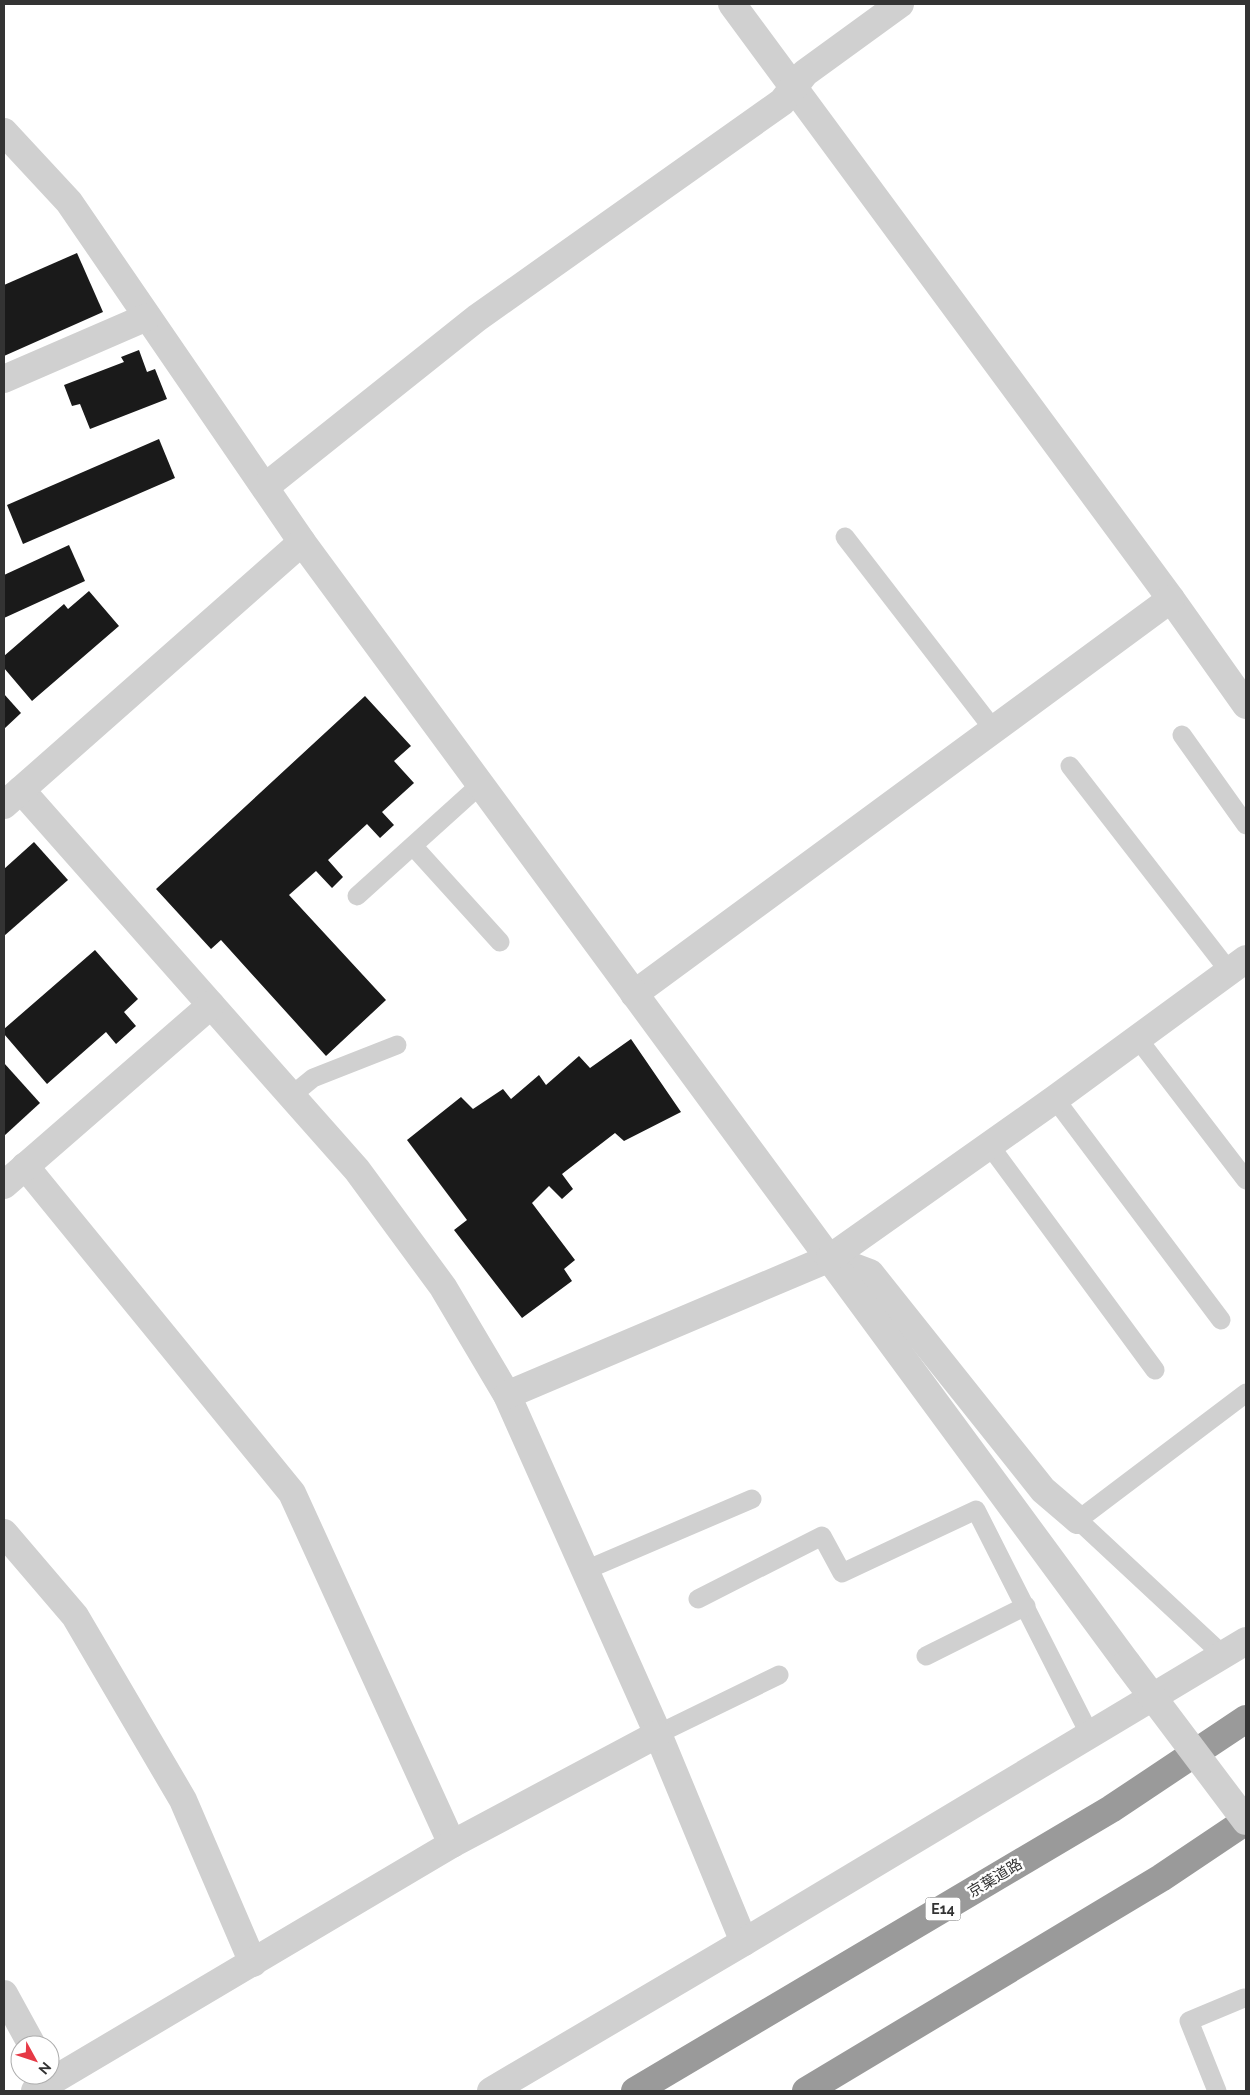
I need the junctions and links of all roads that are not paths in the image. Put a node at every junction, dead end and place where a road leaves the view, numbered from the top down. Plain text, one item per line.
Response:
1 (732, 4) edge
2 (900, 4) edge
3 (794, 85) junction
4 (4, 132) edge
5 (147, 317) junction
6 (4, 379) edge
7 (265, 488) junction
8 (845, 537) dead end
9 (302, 542) junction
10 (1171, 599) junction
11 (1246, 705) edge
12 (994, 730) junction
13 (1182, 735) dead end
14 (1070, 766) dead end
15 (480, 785) junction
16 (12, 797) edge
17 (1246, 825) edge
18 (413, 846) junction
19 (357, 896) dead end
20 (500, 942) dead end
21 (1238, 965) edge
22 (634, 994) junction
23 (211, 1005) junction
24 (1138, 1039) junction
25 (397, 1046) dead end
26 (291, 1096) junction
27 (1055, 1100) junction
28 (990, 1146) junction
29 (25, 1166) junction
30 (1246, 1180) edge
31 (4, 1185) edge
32 (830, 1258) junction
33 (1221, 1320) dead end
34 (1155, 1370) dead end
35 (1246, 1393) edge
36 (507, 1395) junction
37 (752, 1500) dead end
38 (1078, 1520) junction
39 (4, 1533) edge
40 (586, 1570) junction
41 (698, 1599) dead end
42 (1026, 1606) junction
43 (1246, 1641) edge
44 (1223, 1655) junction
45 (926, 1656) dead end
46 (779, 1675) dead end
47 (1246, 1719) edge
48 (658, 1734) junction
49 (1090, 1735) junction
50 (1246, 1821) edge
51 (452, 1844) junction
52 (744, 1942) junction
53 (253, 1963) junction
54 (4, 1994) edge
55 (1244, 1998) dead end
56 (27, 2035) edge
57 (60, 2074) edge
58 (491, 2091) edge
59 (635, 2091) edge
60 (806, 2091) edge
61 (1217, 2091) edge

1 - 3 street
2 - 3 street
3 - 7 street
3 - 10 street
4 - 5 street
5 - 6 street
5 - 7 street
7 - 9 street
8 - 12 lane
9 - 15 street
9 - 16 street
10 - 11 street
10 - 12 street
12 - 22 street
13 - 17 lane
14 - 21 lane
15 - 18 lane
15 - 22 street
16 - 23 street
18 - 19 lane
18 - 20 lane
21 - 24 street
22 - 32 street
23 - 26 street
23 - 29 street
24 - 27 street
24 - 30 lane
25 - 26 lane
26 - 36 street
27 - 28 street
27 - 33 lane
28 - 32 street
28 - 34 lane
29 - 31 street
29 - 51 street
32 - 36 street
32 - 38 street
32 - 50 street, bridge
35 - 38 lane
36 - 40 street
37 - 40 lane
38 - 44 lane
39 - 53 street
40 - 48 street
41 - 42 lane
42 - 45 lane
42 - 49 lane
43 - 44 street
44 - 49 street
46 - 48 lane
47 - 59 highway, 京葉道路 / E14
48 - 51 street
48 - 52 street
49 - 52 street
50 - 60 highway
51 - 53 street
52 - 58 street
53 - 57 street
54 - 56 street
55 - 61 lane

